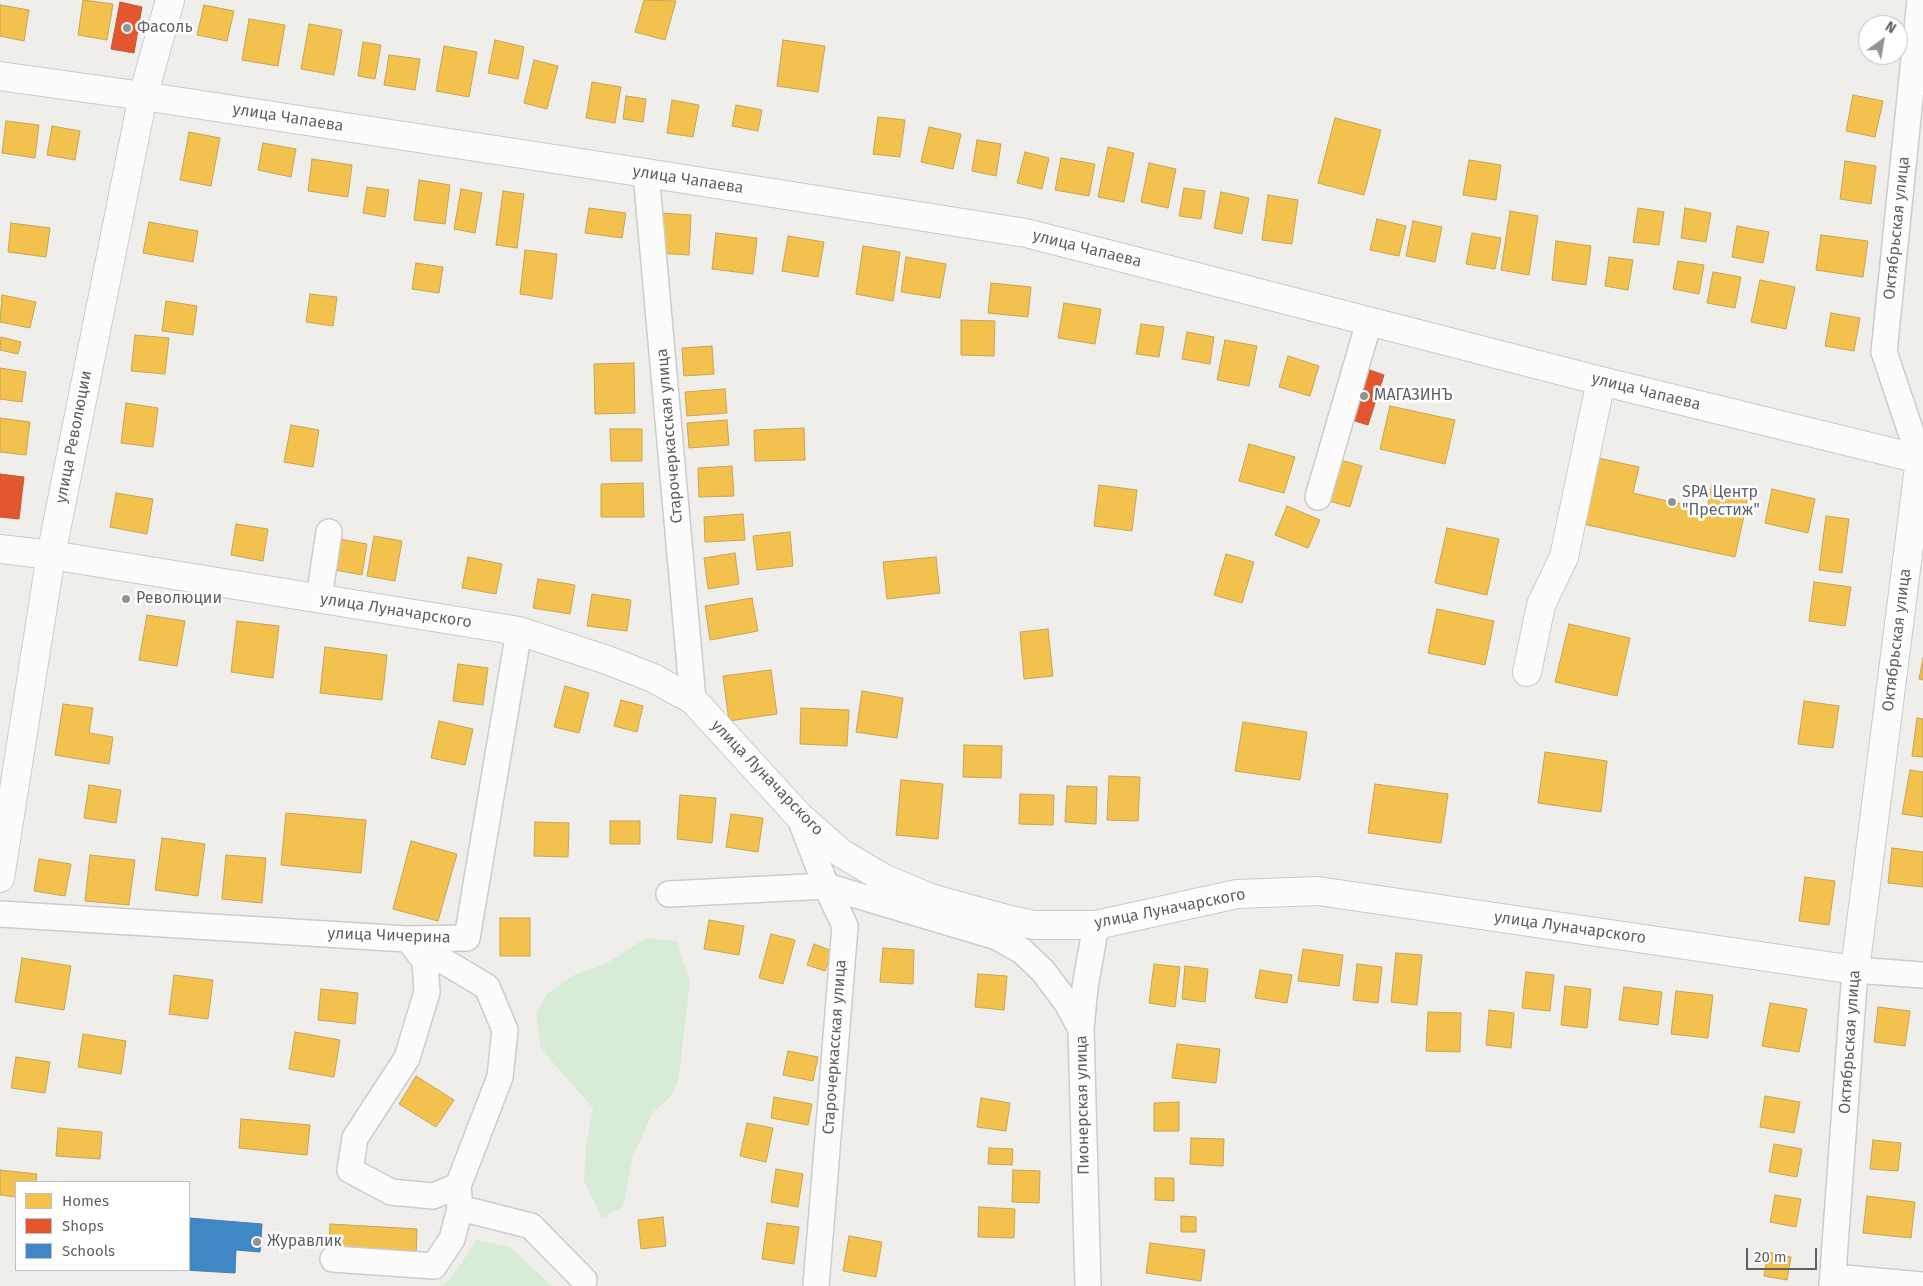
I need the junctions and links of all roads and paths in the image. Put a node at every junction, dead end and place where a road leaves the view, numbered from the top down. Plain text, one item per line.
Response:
1 (170, 0) edge
2 (1920, 0) edge
3 (0, 76) edge
4 (143, 96) junction
5 (646, 173) junction
6 (1369, 322) junction
7 (1600, 381) junction
8 (1922, 460) edge
9 (1318, 497) dead end
10 (329, 532) dead end
11 (0, 549) edge
12 (51, 555) junction
13 (319, 598) junction
14 (519, 631) junction
15 (1527, 672) dead end
16 (693, 700) junction
17 (799, 816) junction
18 (0, 878) edge
19 (826, 886) junction
20 (669, 894) dead end
21 (0, 914) edge
22 (1096, 925) junction
23 (408, 939) junction
24 (1855, 970) junction
25 (1923, 975) edge
26 (1081, 1029) junction
27 (459, 1197) junction
28 (333, 1259) dead end
29 (584, 1280) dead end
30 (1832, 1282) edge
31 (1923, 1285) edge
32 (816, 1286) edge
33 (1088, 1286) edge

1 - 4 main road, улица Революции
2 - 8 street, Октябрьская улица
3 - 4 main road, улица Чапаева
4 - 5 main road, улица Чапаева
4 - 12 main road, улица Революции
5 - 6 main road, улица Чапаева
5 - 16 street, Старочеркасская улица
6 - 7 main road, улица Чапаева
6 - 9 street
7 - 8 main road, улица Чапаева
7 - 15 main road
8 - 24 main road, Октябрьская улица
10 - 13 street
11 - 12 main road, улица Луначарского
12 - 13 main road, улица Луначарского
12 - 18 main road, улица Революции
13 - 14 main road, улица Луначарского
14 - 16 main road, улица Луначарского
14 - 23 street, улица Чичерина
16 - 17 main road, улица Луначарского
17 - 19 street, Старочеркасская улица
17 - 22 main road, улица Луначарского
19 - 20 street
19 - 26 street
19 - 32 street, Старочеркасская улица
21 - 23 street, улица Чичерина
22 - 24 main road, улица Луначарского
22 - 26 street, Пионерская улица
23 - 27 street
23 - 27 street
24 - 25 street, улица Луначарского
24 - 30 street, Октябрьская улица
26 - 33 street, Пионерская улица
27 - 28 street
27 - 29 street
30 - 31 street

